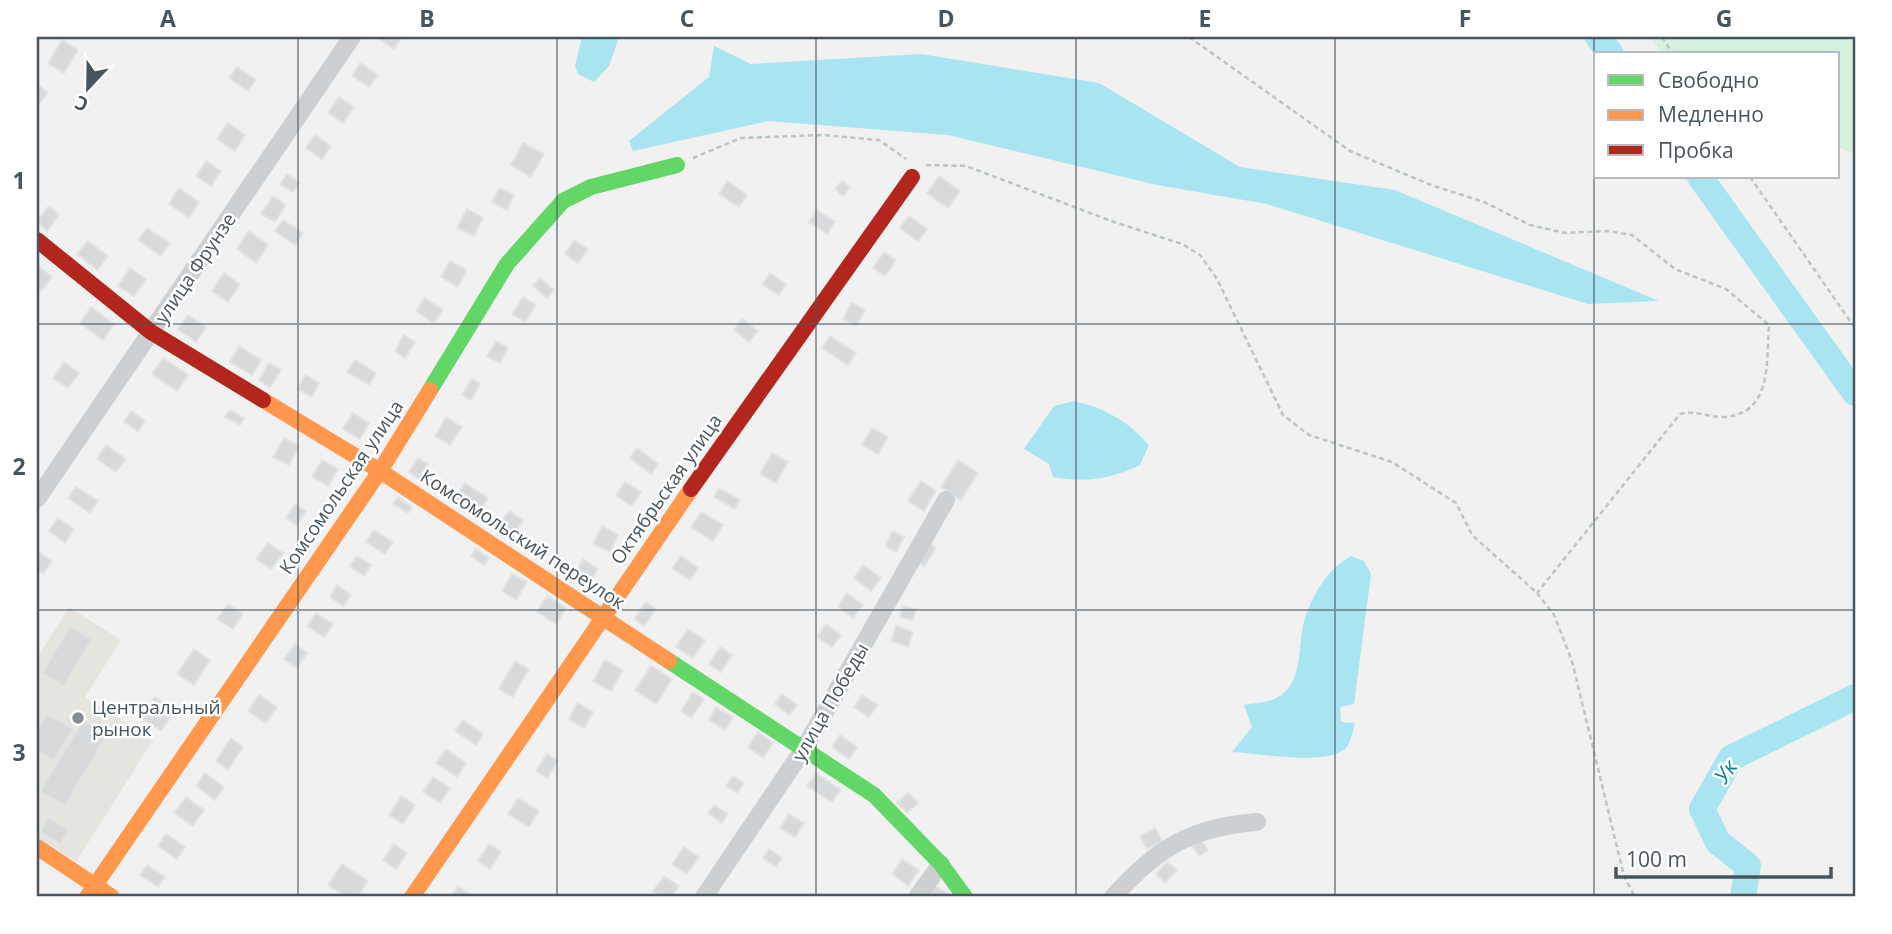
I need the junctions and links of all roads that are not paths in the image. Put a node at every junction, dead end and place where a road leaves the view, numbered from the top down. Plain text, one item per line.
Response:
1 (352, 37) edge
2 (677, 165) road end
3 (912, 177) road end
4 (37, 240) edge
5 (151, 332) junction
6 (380, 471) junction
7 (37, 499) edge
8 (946, 500) dead end
9 (602, 615) junction
10 (805, 747) junction
11 (1257, 822) dead end
12 (37, 847) edge
13 (941, 864) junction
14 (91, 892) edge
15 (112, 897) edge
16 (412, 897) edge
17 (704, 897) edge
18 (917, 897) edge
19 (965, 897) edge
20 (1113, 897) edge

1 - 5 street, улица Фрунзе
2 - 6 street, Комсомольская улица
3 - 9 street, Октябрьская улица
4 - 5 street, Комсомольский переулок
5 - 6 street, Комсомольский переулок
5 - 7 street, улица Фрунзе
6 - 9 street, Комсомольский переулок
6 - 14 street, Комсомольская улица
8 - 10 street, улица Победы
9 - 10 street, Комсомольский переулок
9 - 16 street, Октябрьская улица
10 - 13 street, Комсомольский переулок
10 - 17 street, улица Победы
11 - 20 street
12 - 14 street
13 - 18 street
13 - 19 street, Комсомольский переулок
14 - 15 street

